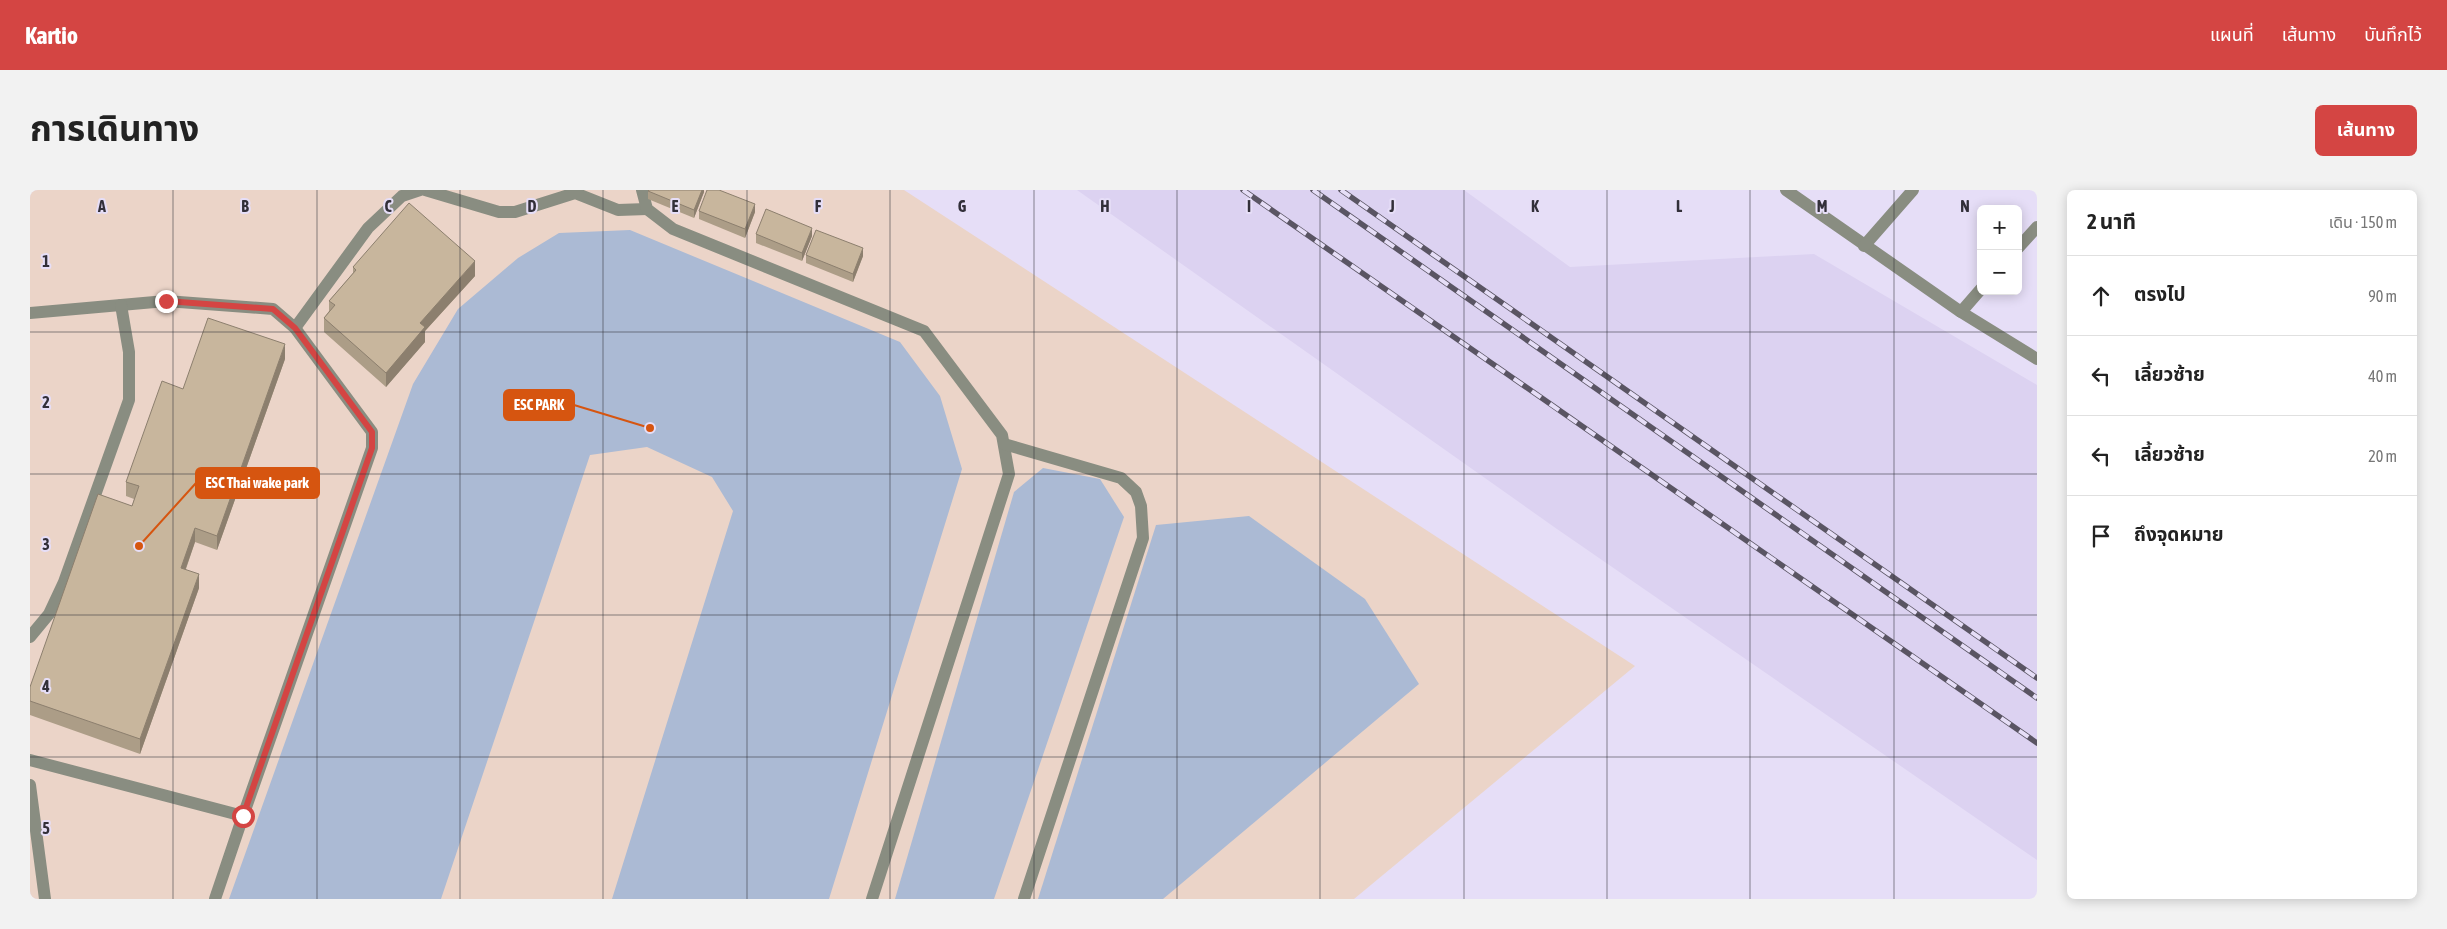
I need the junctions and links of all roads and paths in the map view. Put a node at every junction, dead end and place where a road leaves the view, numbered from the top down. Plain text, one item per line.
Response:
1 (420, 190) edge
2 (425, 190) edge
3 (642, 190) edge
4 (1786, 190) edge
5 (1913, 190) edge
6 (647, 209) junction
7 (2037, 227) edge
8 (2022, 244) edge
9 (1864, 246) junction
10 (1977, 294) edge
11 (121, 305) junction
12 (1961, 312) junction
13 (30, 314) edge
14 (295, 328) junction
15 (2037, 359) edge
16 (1004, 444) junction
17 (30, 638) edge
18 (30, 760) edge
19 (30, 785) edge
20 (243, 816) junction
21 (45, 899) edge
22 (215, 899) edge
23 (872, 899) edge
24 (1024, 899) edge

1 - 14 street
2 - 6 street
3 - 6 street
4 - 9 street
5 - 9 street
6 - 16 street
7 - 8 street
9 - 12 street
10 - 12 street
11 - 13 street
11 - 14 street
11 - 17 street
12 - 15 street
14 - 20 street
16 - 23 street
16 - 24 street
18 - 20 street
19 - 21 street
20 - 22 street

